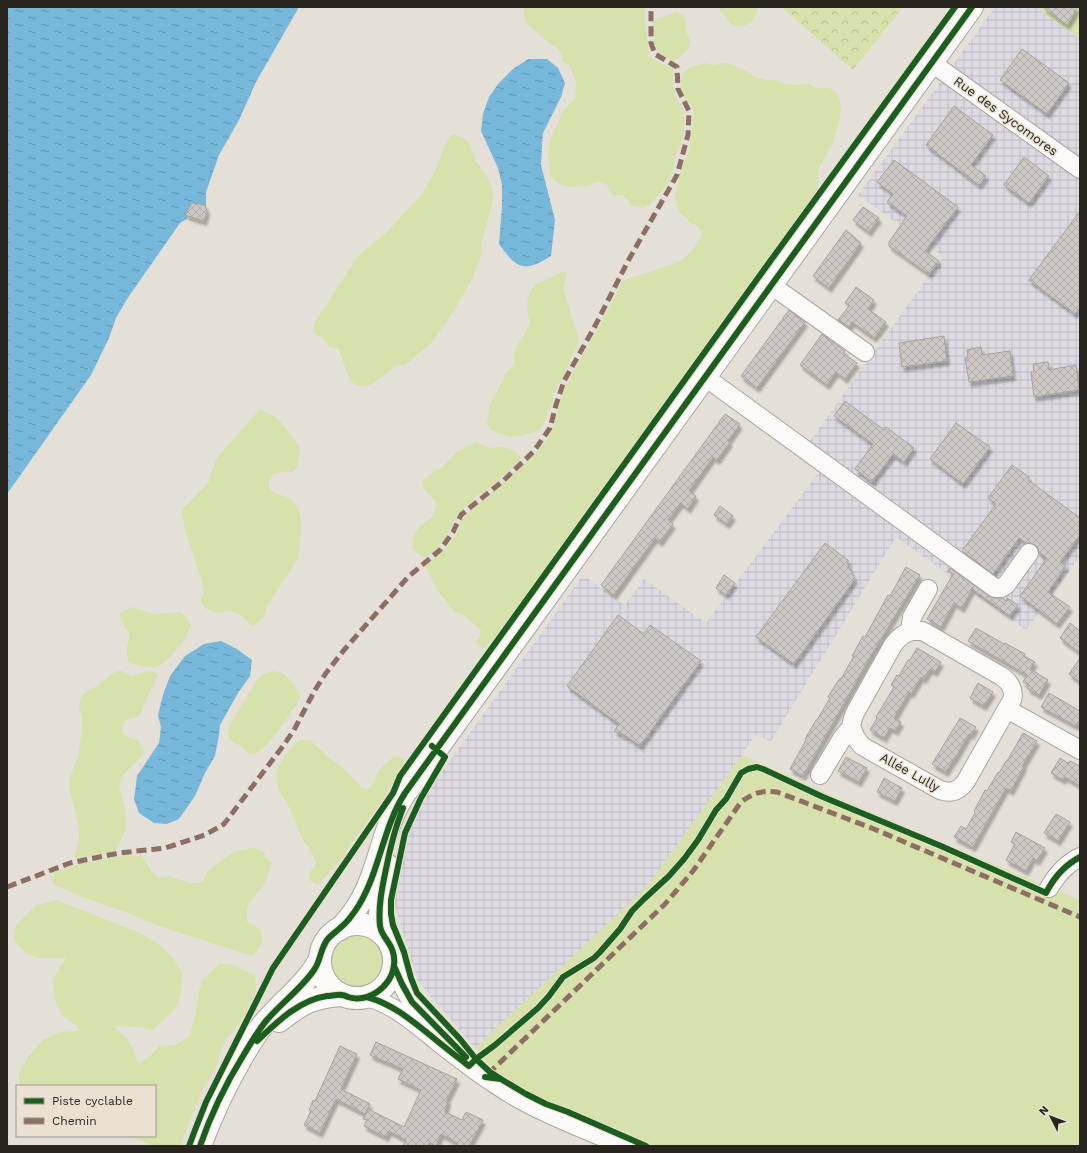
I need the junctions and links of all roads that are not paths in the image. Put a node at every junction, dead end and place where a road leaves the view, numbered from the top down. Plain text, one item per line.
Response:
1 (972, 7) edge
2 (932, 63) junction
3 (1080, 169) edge
4 (771, 285) junction
5 (865, 352) dead end
6 (705, 377) junction
7 (1030, 553) dead end
8 (928, 589) dead end
9 (912, 631) junction
10 (1007, 709) junction
11 (851, 727) junction
12 (1080, 750) edge
13 (422, 770) junction
14 (820, 775) dead end
15 (1080, 857) edge
16 (1048, 888) dead end
17 (340, 929) junction
18 (381, 933) junction
19 (320, 959) junction
20 (394, 966) junction
21 (342, 995) junction
22 (367, 997) junction
23 (241, 1058) junction
24 (485, 1077) junction
25 (200, 1146) edge
26 (624, 1146) edge

1 - 2 main road
2 - 3 street, Rue des Sycomores
2 - 4 main road
4 - 5 street
4 - 6 main road
6 - 7 street
6 - 13 main road
8 - 9 street
9 - 10 street, Allée Lully
9 - 11 street
10 - 11 street, Allée Lully
10 - 12 street
11 - 14 street
13 - 17 main road
13 - 18 main road
15 - 16 street
17 - 18 main road
17 - 19 main road
18 - 20 main road
19 - 21 main road
19 - 23 main road
20 - 22 main road
20 - 24 street
21 - 22 main road
21 - 23 main road
22 - 24 street
23 - 25 main road
24 - 26 street

